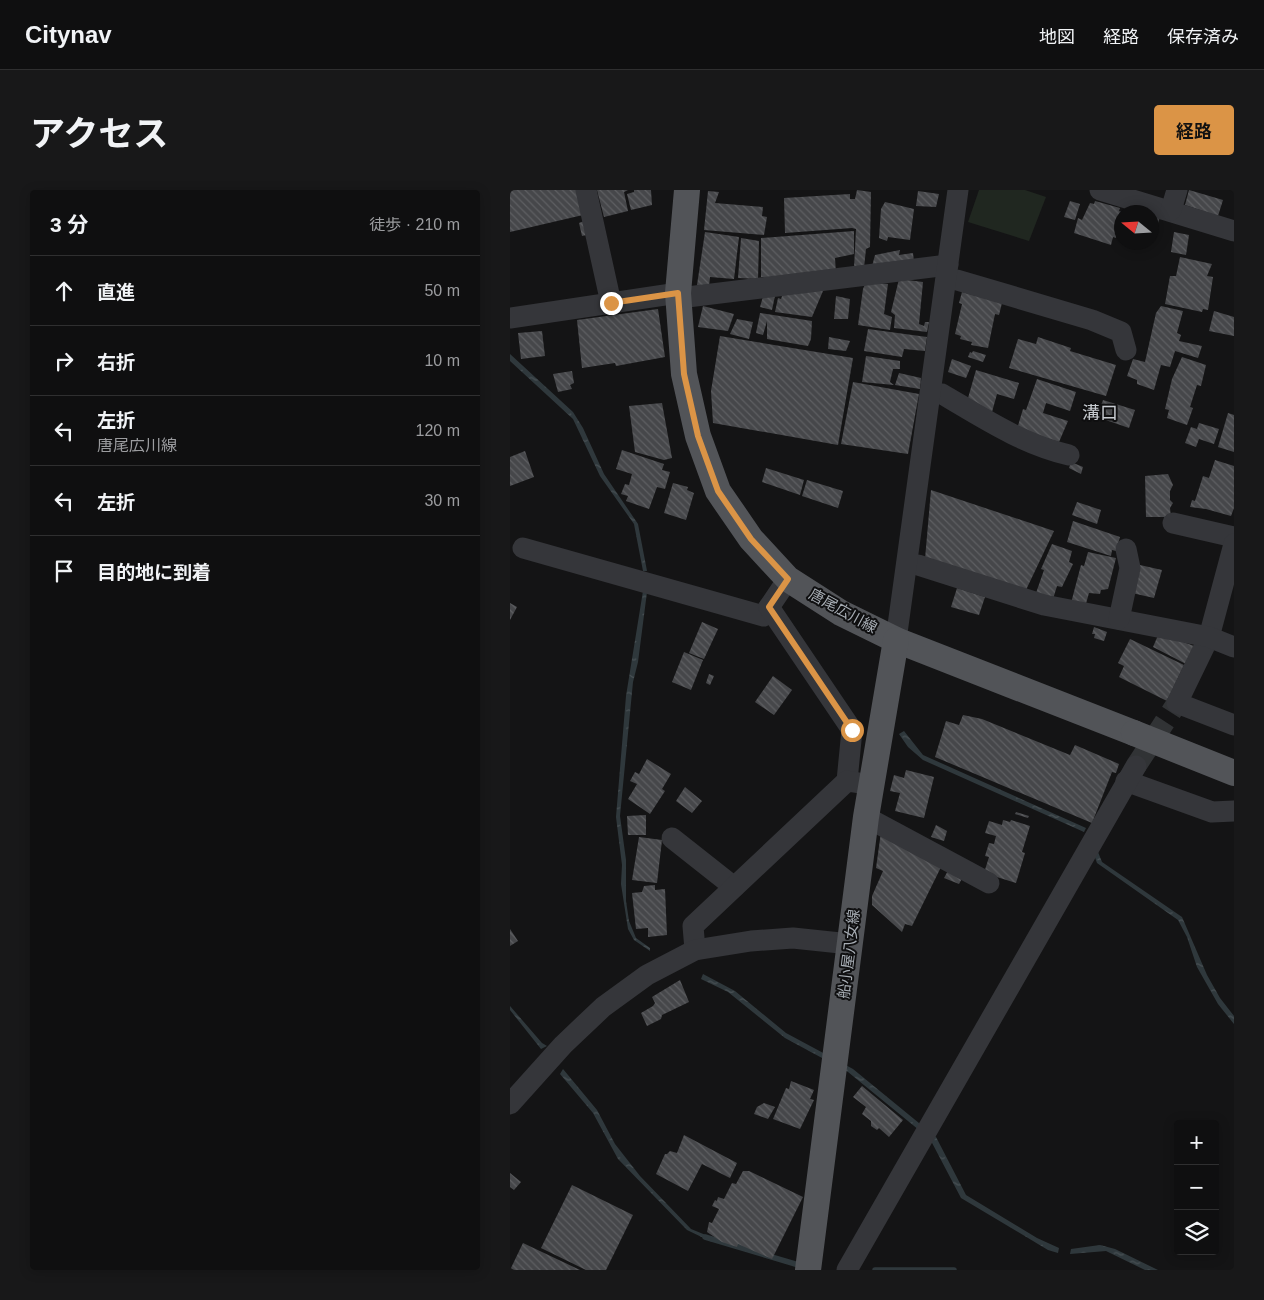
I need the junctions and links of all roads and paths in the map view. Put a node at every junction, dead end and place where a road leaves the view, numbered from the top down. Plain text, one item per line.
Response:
1 (586, 190) edge
2 (687, 190) edge
3 (958, 190) edge
4 (1100, 190) edge
5 (1174, 200) edge
6 (1234, 231) edge
7 (952, 272) junction
8 (678, 296) junction
9 (611, 303) junction
10 (510, 318) edge
11 (1126, 350) dead end
12 (942, 394) dead end
13 (1069, 455) dead end
14 (1173, 523) dead end
15 (1234, 537) edge
16 (1234, 544) edge
17 (523, 548) dead end
18 (1126, 549) dead end
19 (918, 565) dead end
20 (788, 579) junction
21 (769, 607) junction
22 (1119, 620) junction
23 (1209, 636) junction
24 (896, 640) junction
25 (1234, 647) edge
26 (1234, 725) edge
27 (1234, 773) edge
28 (859, 783) junction
29 (1234, 811) edge
30 (866, 817) junction
31 (672, 838) dead end
32 (989, 883) dead end
33 (734, 888) junction
34 (850, 944) junction
35 (695, 950) junction
36 (510, 1104) edge
37 (808, 1270) edge
38 (847, 1270) edge

1 - 9 street
2 - 8 main road, 唐尾広川線
3 - 7 street
4 - 5 street
5 - 6 street
7 - 8 street
7 - 11 street
7 - 24 street
8 - 9 street
8 - 20 main road, 唐尾広川線
9 - 10 street
12 - 13 street
14 - 15 street
16 - 23 street
17 - 21 street
18 - 22 street
19 - 22 street
20 - 21 street
20 - 24 main road, 唐尾広川線
21 - 28 street
22 - 23 street
23 - 25 street
23 - 26 street
24 - 27 main road, 唐尾広川線, bridge
24 - 28 main road, 船小屋八女線
28 - 30 main road, 船小屋八女線
28 - 33 street
29 - 38 street
30 - 32 street
30 - 34 main road, 船小屋八女線
31 - 33 street
33 - 35 street
34 - 35 street
34 - 37 main road, 船小屋八女線
35 - 36 street

